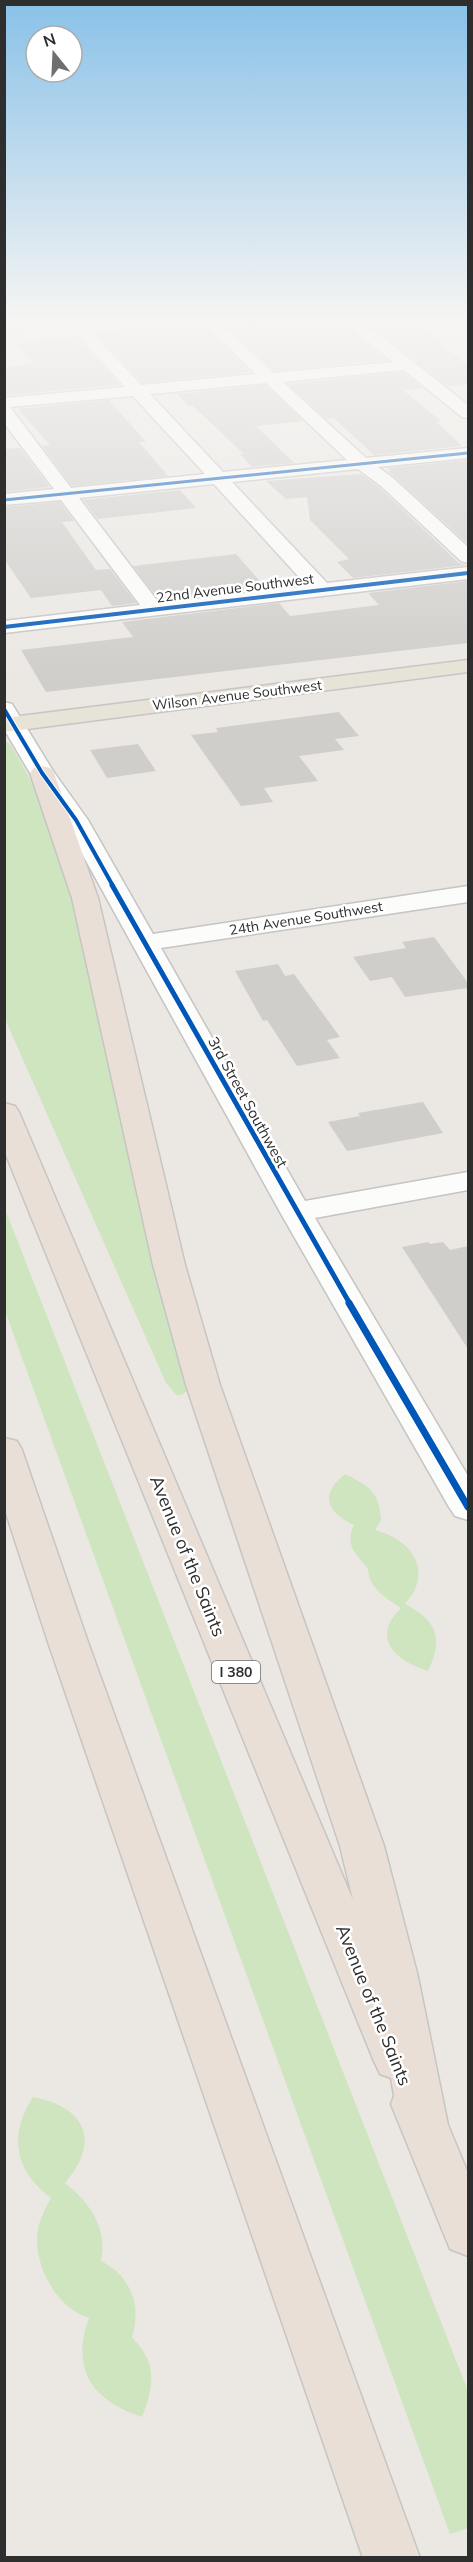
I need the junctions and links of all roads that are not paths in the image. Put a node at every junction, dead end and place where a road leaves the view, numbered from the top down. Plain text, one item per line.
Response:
1 (26, 440) edge
2 (183, 440) edge
3 (337, 440) edge
4 (468, 453) edge
5 (363, 464) junction
6 (218, 478) junction
7 (67, 493) junction
8 (4, 500) edge
9 (468, 557) edge
10 (468, 573) edge
11 (322, 590) junction
12 (154, 610) junction
13 (4, 627) edge
14 (468, 666) edge
15 (7, 719) edge
16 (42, 773) junction
17 (468, 894) edge
18 (144, 943) junction
19 (4, 1112) edge
20 (468, 1181) edge
21 (296, 1212) junction
22 (4, 1450) edge
23 (468, 1507) edge
24 (4, 1522) edge
25 (69, 1645) junction
26 (424, 2124) junction
27 (468, 2232) edge
28 (392, 2558) edge

1 - 7 street
2 - 6 street
3 - 5 street
4 - 5 street
5 - 6 street
5 - 9 street
6 - 7 street
6 - 11 street
7 - 8 street
7 - 12 street
10 - 11 street, 22nd Avenue Southwest
11 - 12 street, 22nd Avenue Southwest
12 - 13 street, 22nd Avenue Southwest
14 - 15 main road, Wilson Avenue Southwest
15 - 16 street, 3rd Street Southwest
16 - 18 street, 3rd Street Southwest
16 - 26 highway
17 - 18 street, 24th Avenue Southwest
18 - 21 street, 3rd Street Southwest
19 - 26 highway, Avenue of the Saints / I 380
20 - 21 street
21 - 23 street, 3rd Street Southwest
22 - 25 highway
24 - 25 highway
25 - 28 highway
26 - 27 highway, Avenue of the Saints / I 380

